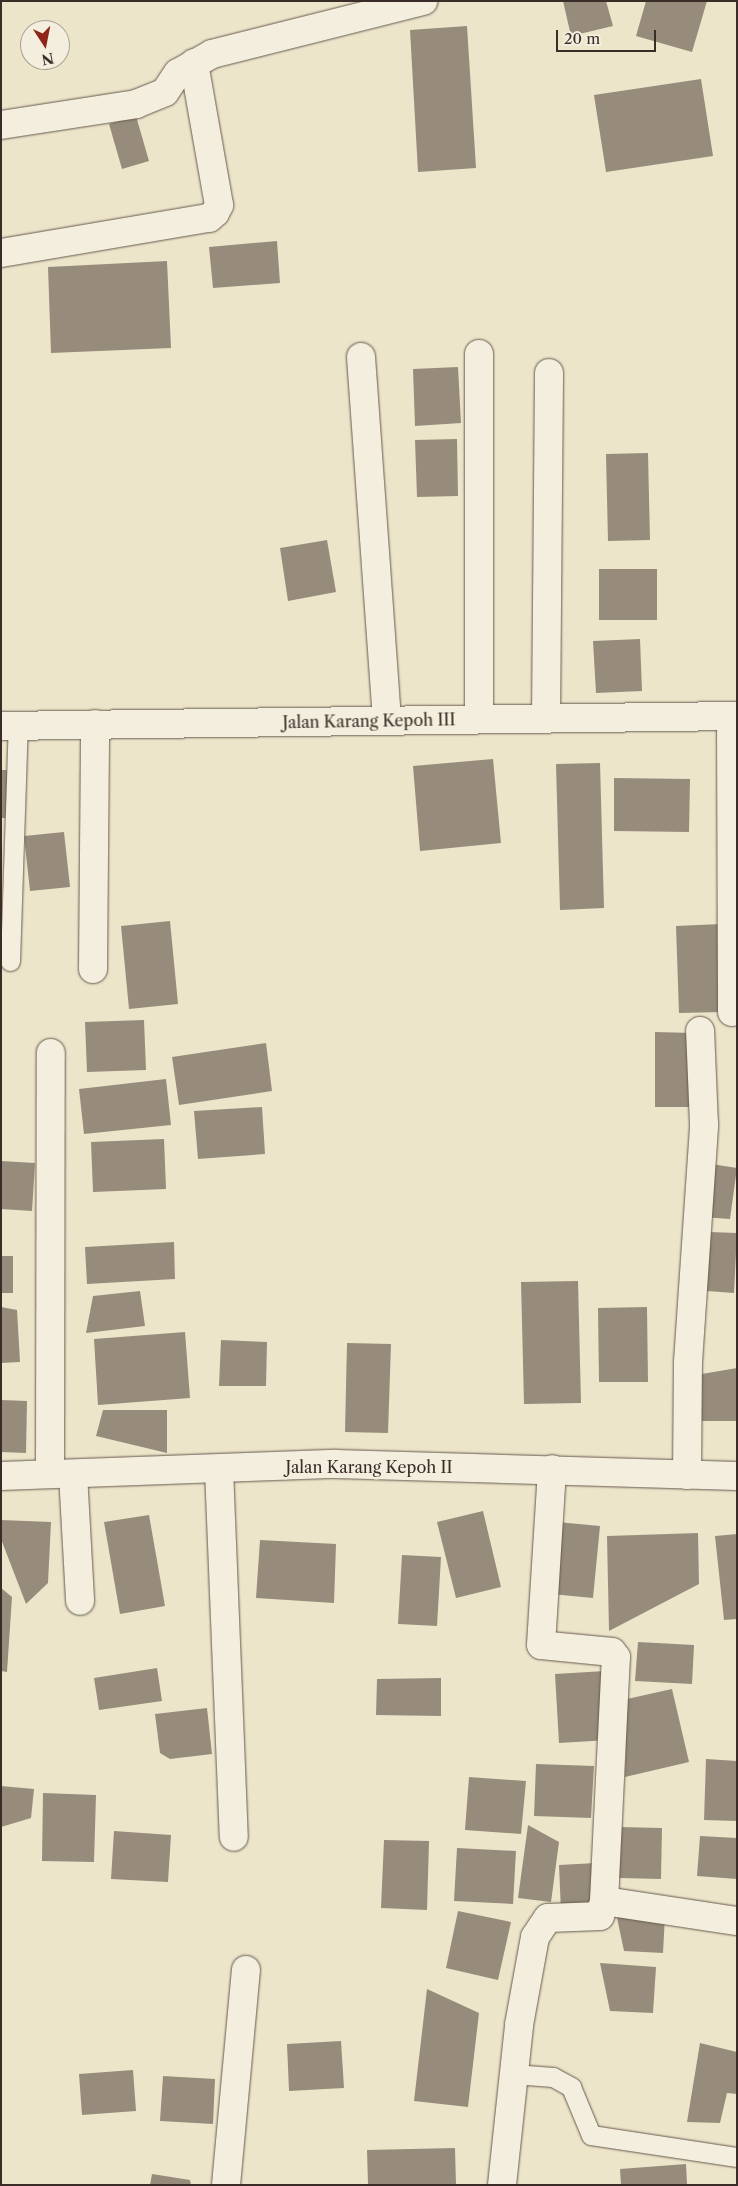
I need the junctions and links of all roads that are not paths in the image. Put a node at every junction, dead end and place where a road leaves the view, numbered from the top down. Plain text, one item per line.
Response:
1 (423, 1) edge
2 (194, 63) junction
3 (1, 125) edge
4 (1, 252) edge
5 (479, 354) dead end
6 (361, 357) dead end
7 (549, 372) dead end
8 (734, 716) edge
9 (479, 719) junction
10 (546, 719) junction
11 (387, 720) junction
12 (95, 724) junction
13 (9, 726) edge
14 (10, 961) dead end
15 (93, 969) dead end
16 (732, 1012) dead end
17 (700, 1031) dead end
18 (51, 1053) dead end
19 (219, 1469) junction
20 (552, 1469) junction
21 (62, 1474) junction
22 (688, 1475) junction
23 (1, 1476) edge
24 (737, 1476) edge
25 (80, 1601) dead end
26 (234, 1837) dead end
27 (604, 1901) junction
28 (737, 1922) edge
29 (246, 1970) dead end
30 (513, 2074) junction
31 (737, 2157) edge
32 (226, 2185) edge
33 (502, 2185) edge

1 - 2 street
2 - 3 street
2 - 4 street
5 - 9 street
6 - 11 street
7 - 10 street
8 - 10 street, Jalan Karang Kepoh III
8 - 16 street
9 - 10 street, Jalan Karang Kepoh III
9 - 11 street, Jalan Karang Kepoh III
11 - 12 street, Jalan Karang Kepoh III
12 - 13 street, Jalan Karang Kepoh III
12 - 15 street
13 - 14 lane
17 - 22 street
18 - 21 street
19 - 20 street, Jalan Karang Kepoh II
19 - 21 street, Jalan Karang Kepoh II
19 - 26 street
20 - 22 street, Jalan Karang Kepoh II
20 - 27 street
21 - 23 street, Jalan Karang Kepoh II
21 - 25 street
22 - 24 street, Jalan Karang Kepoh II
27 - 28 street
27 - 30 street
29 - 32 street
30 - 31 lane
30 - 33 street

